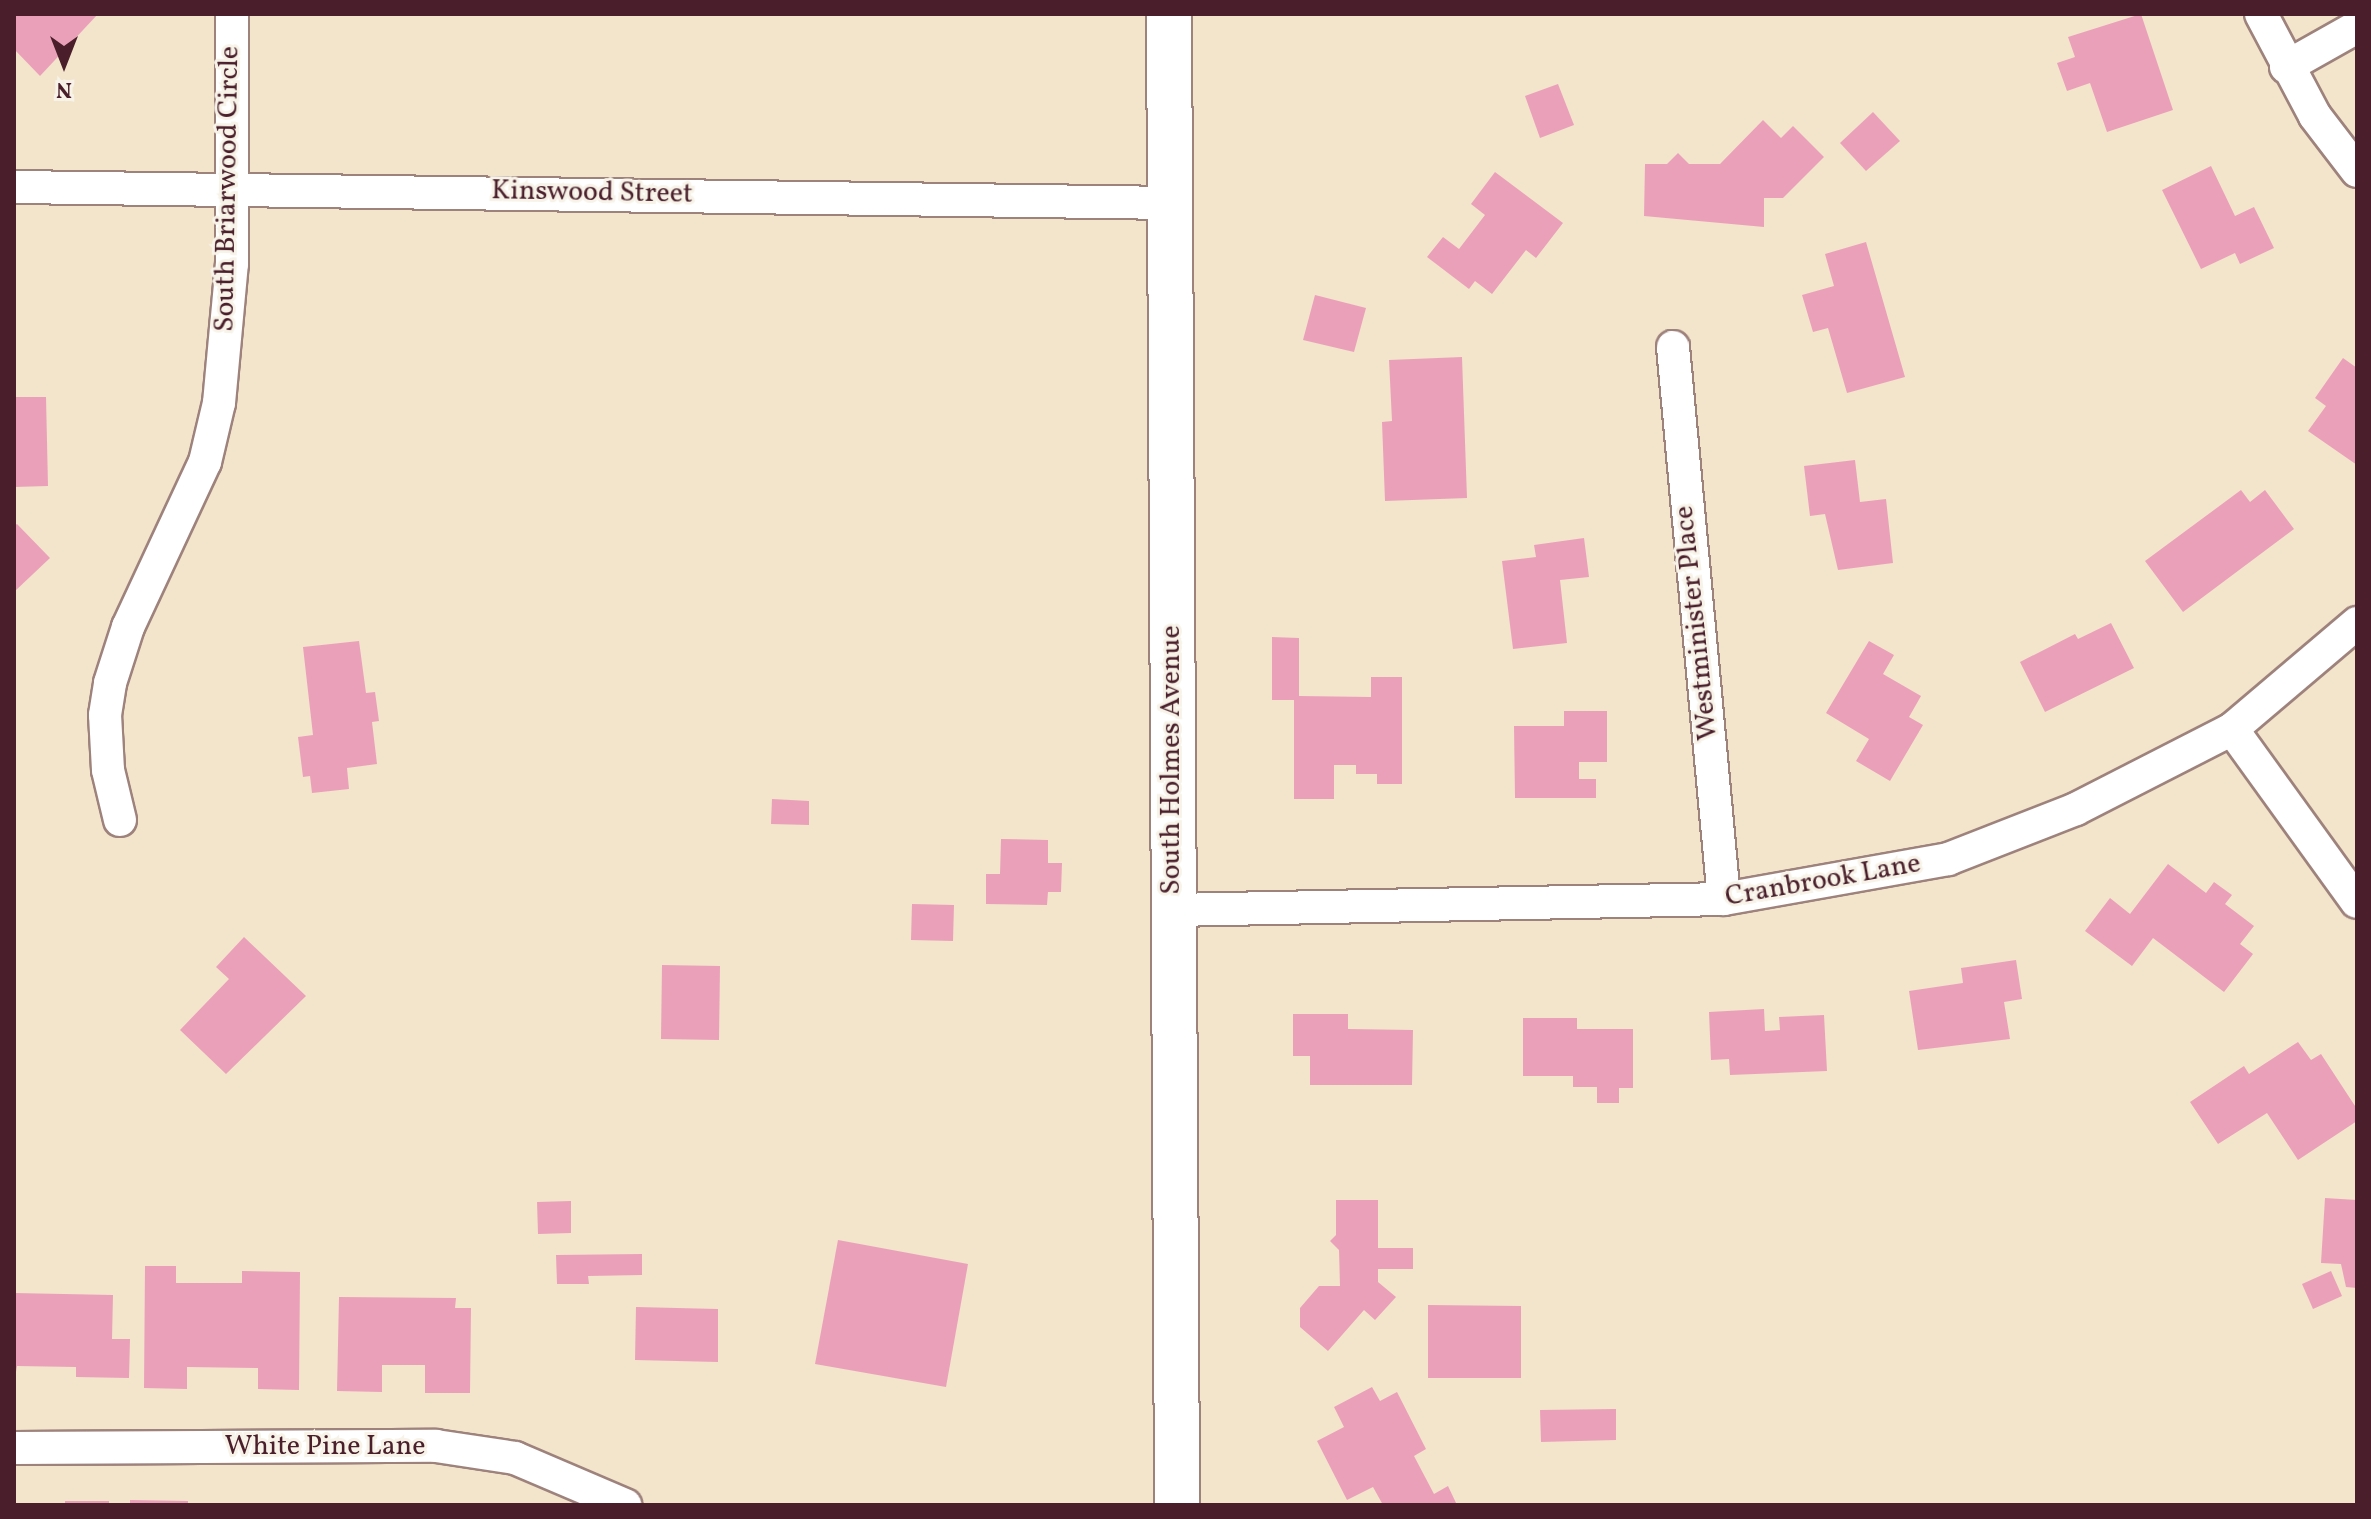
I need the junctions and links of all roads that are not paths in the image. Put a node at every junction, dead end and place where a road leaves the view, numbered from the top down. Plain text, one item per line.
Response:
1 (232, 14) edge
2 (1169, 14) edge
3 (2261, 14) edge
4 (2357, 27) edge
5 (2286, 67) junction
6 (2357, 171) edge
7 (14, 187) edge
8 (233, 189) junction
9 (1170, 203) junction
10 (1673, 347) dead end
11 (2357, 623) edge
12 (2232, 729) junction
13 (120, 820) dead end
14 (1724, 899) junction
15 (2357, 902) edge
16 (1173, 910) junction
17 (14, 1448) edge
18 (625, 1505) edge
19 (1177, 1505) edge

1 - 8 street, South Briarwood Circle
2 - 9 street, South Holmes Avenue
3 - 5 street
4 - 5 street
5 - 6 street
7 - 8 street, Kinswood Street
8 - 9 street, Kinswood Street
8 - 13 street, South Briarwood Circle
9 - 16 street, South Holmes Avenue
10 - 14 street, Westminister Place
11 - 12 street, Cranbrook Lane
12 - 14 street, Cranbrook Lane
12 - 15 street
14 - 16 street, Cranbrook Lane
16 - 19 street, South Holmes Avenue
17 - 18 street, White Pine Lane

